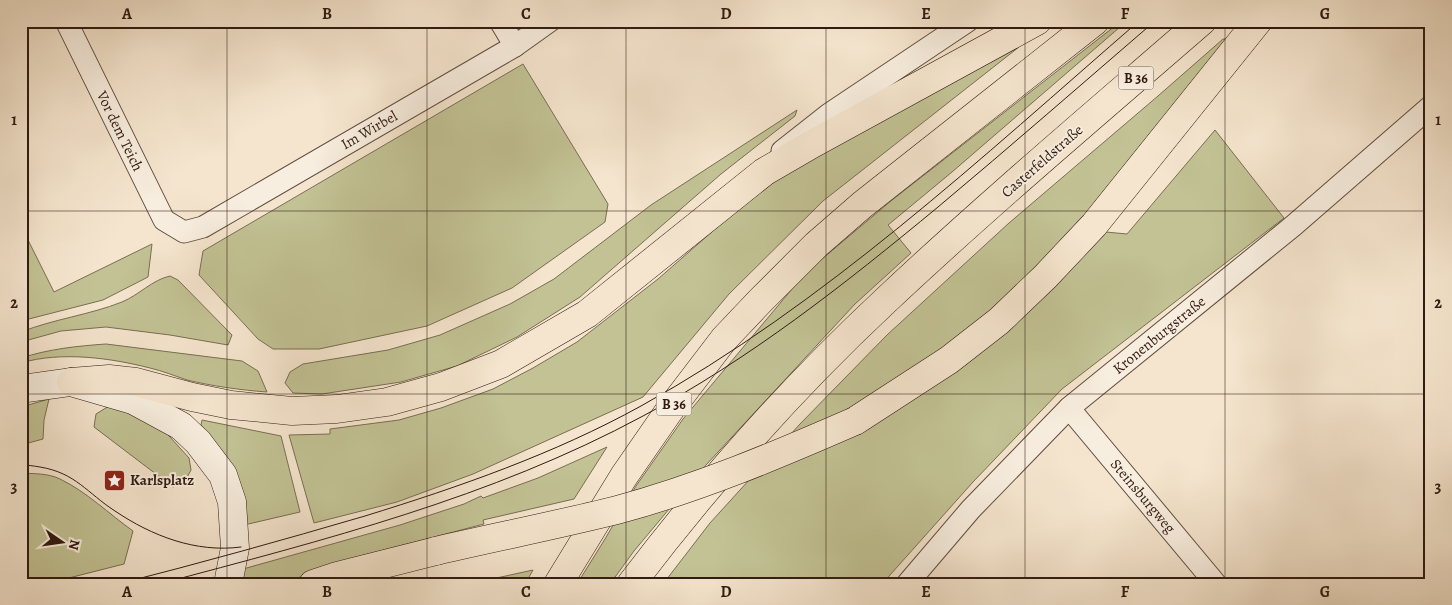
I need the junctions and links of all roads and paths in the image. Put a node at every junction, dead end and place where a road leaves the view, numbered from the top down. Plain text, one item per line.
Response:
1 (66, 21) edge
2 (500, 21) edge
3 (550, 21) edge
4 (968, 21) edge
5 (1037, 21) edge
6 (1095, 21) edge
7 (1202, 21) edge
8 (1258, 21) edge
9 (515, 46) junction
10 (1431, 106) edge
11 (764, 172) junction
12 (184, 232) joint
13 (71, 382) junction
14 (21, 390) edge
15 (1069, 408) junction
16 (323, 580) edge
17 (228, 584) edge
18 (558, 584) edge
19 (631, 584) edge
20 (907, 584) edge
21 (1216, 584) edge

1 - 12 street, Vor dem Teich
2 - 9 street
3 - 9 street, Im Wirbel
4 - 11 street
5 - 11 highway
6 - 18 highway, B 36
7 - 19 highway, Casterfeldstraße / B 36
8 - 16 highway, bridge
9 - 12 street, Im Wirbel
10 - 15 street, Kronenburgstraße
11 - 13 highway
13 - 14 main road
13 - 17 main road
15 - 20 street, Kronenburgstraße
15 - 21 street, Steinsburgweg

